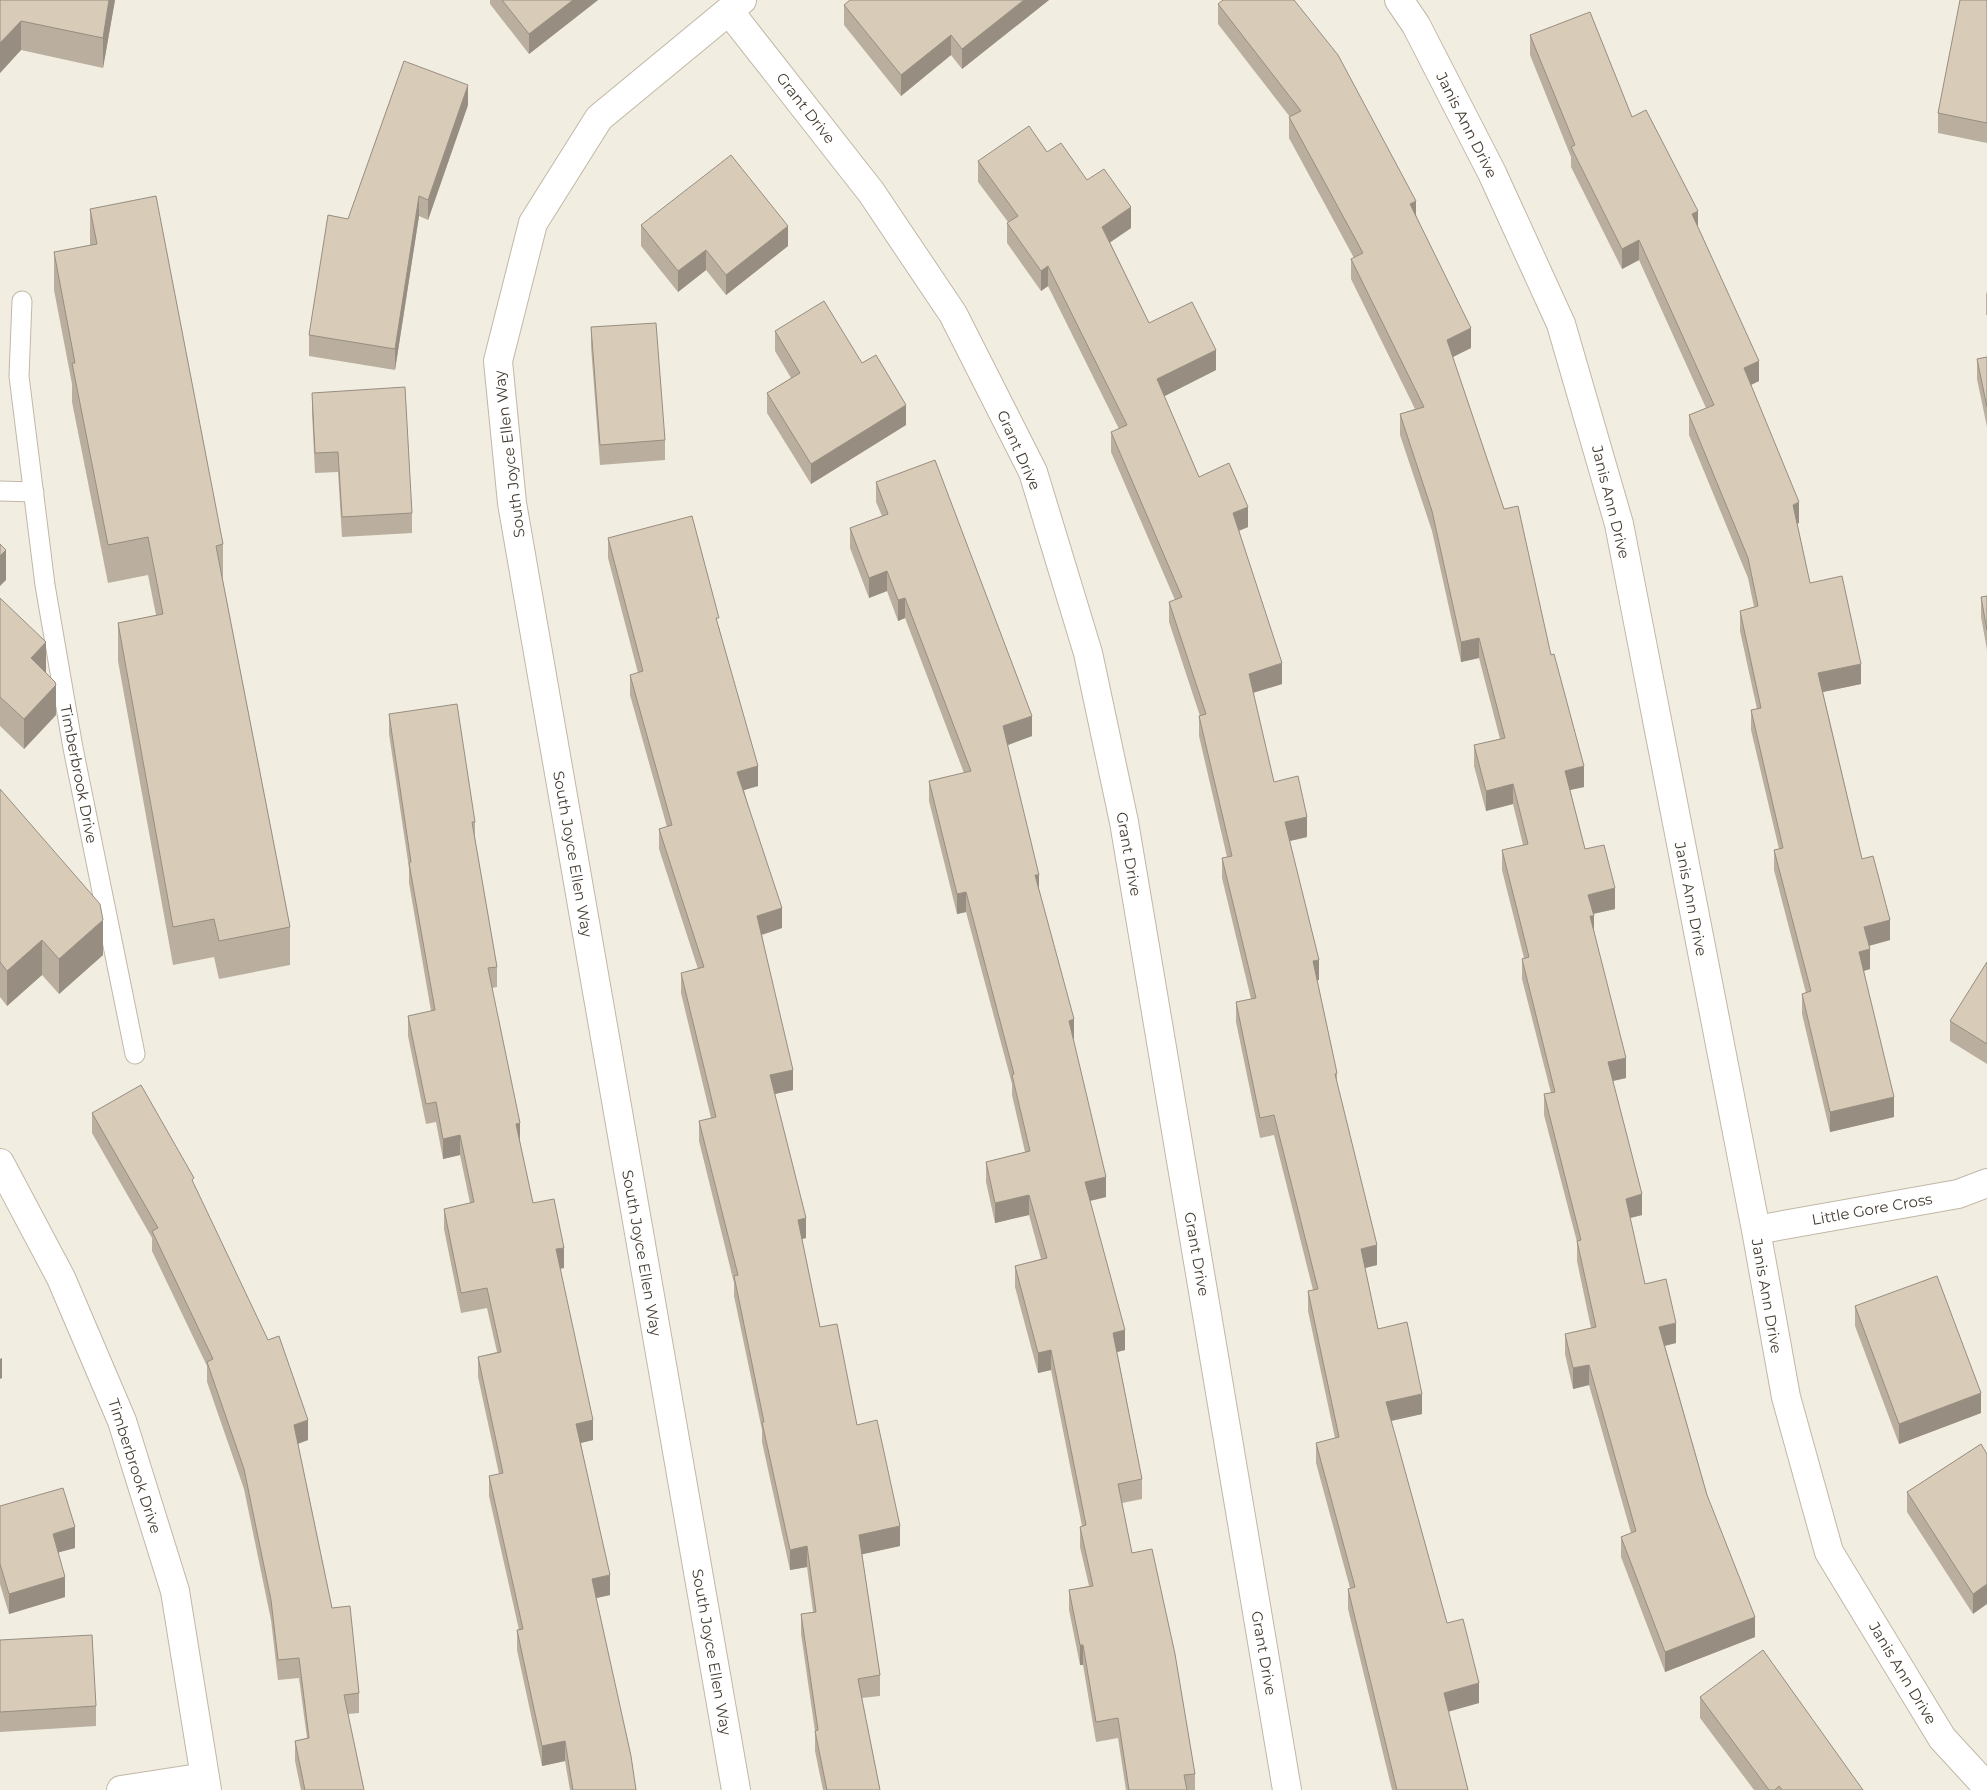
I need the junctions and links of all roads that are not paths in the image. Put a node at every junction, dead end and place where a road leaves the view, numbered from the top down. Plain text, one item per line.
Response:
1 (1399, 0) edge
2 (736, 5) edge
3 (22, 301) dead end
4 (0, 491) edge
5 (34, 492) junction
6 (135, 1054) dead end
7 (0, 1163) edge
8 (1987, 1183) edge
9 (1756, 1230) junction
10 (206, 1784) edge
11 (1987, 1787) edge
12 (122, 1790) edge
13 (736, 1790) edge
14 (1287, 1790) edge

1 - 9 street, Janis Ann Drive
2 - 13 street, South Joyce Ellen Way
2 - 14 street, Grant Drive
3 - 5 lane, Timberbrook Drive
4 - 5 lane
5 - 6 lane, Timberbrook Drive
7 - 10 street, Timberbrook Drive
8 - 9 street, Little Gore Cross
9 - 11 street, Janis Ann Drive
10 - 12 street

